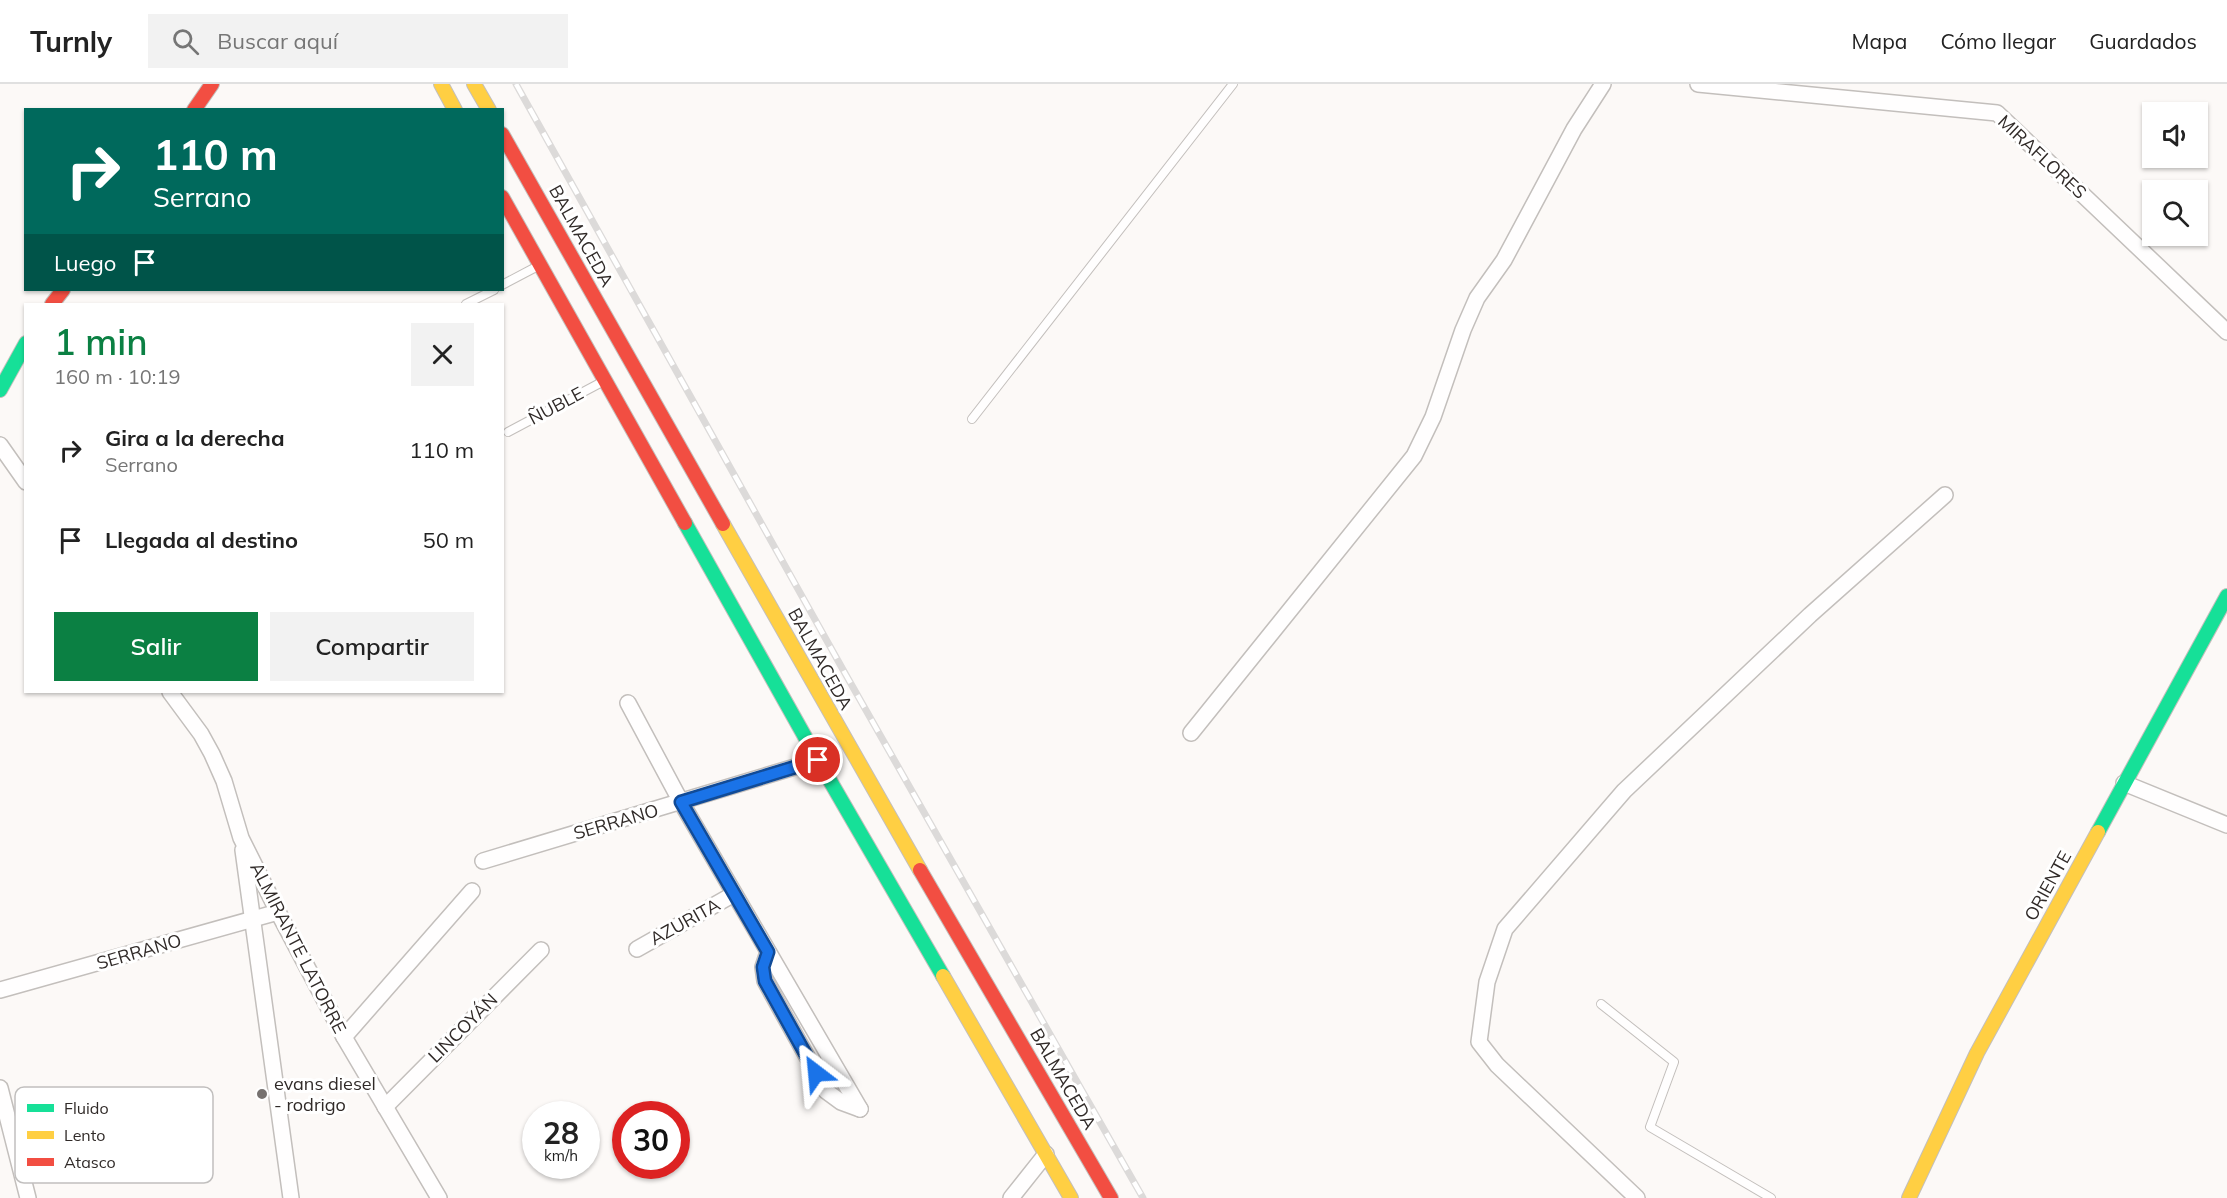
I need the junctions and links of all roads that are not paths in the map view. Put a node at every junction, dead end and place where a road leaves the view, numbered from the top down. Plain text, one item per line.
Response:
1 (212, 84) edge
2 (441, 84) edge
3 (474, 84) edge
4 (1233, 84) edge
5 (1603, 84) edge
6 (1698, 84) edge
7 (195, 108) edge
8 (454, 108) edge
9 (488, 108) edge
10 (504, 138) edge
11 (504, 201) edge
12 (540, 265) junction
13 (504, 284) edge
14 (62, 291) edge
15 (492, 291) edge
16 (53, 303) edge
17 (468, 303) edge
18 (2227, 332) edge
19 (24, 347) edge
20 (604, 381) junction
21 (0, 390) edge
22 (972, 418) dead end
23 (508, 432) dead end
24 (0, 445) edge
25 (24, 479) edge
26 (1945, 495) dead end
27 (2227, 596) edge
28 (171, 693) edge
29 (627, 703) dead end
30 (1191, 734) dead end
31 (818, 760) junction
32 (2124, 783) junction
33 (681, 802) junction
34 (2227, 825) edge
35 (242, 838) junction
36 (483, 861) dead end
37 (472, 891) dead end
38 (734, 894) junction
39 (278, 912) junction
40 (251, 921) junction
41 (637, 949) dead end
42 (541, 950) dead end
43 (768, 952) junction
44 (0, 990) edge
45 (1601, 1004) dead end
46 (344, 1037) junction
47 (0, 1088) edge
48 (385, 1107) junction
49 (15, 1147) edge
50 (1046, 1154) junction
51 (24, 1183) edge
52 (28, 1198) edge
53 (291, 1198) edge
54 (439, 1198) edge
55 (1011, 1198) edge
56 (1071, 1198) edge
57 (1112, 1198) edge
58 (1637, 1198) edge
59 (1771, 1198) edge
60 (1909, 1198) edge

1 - 7 main road
2 - 8 main road
3 - 9 main road
4 - 22 lane
5 - 30 street
6 - 18 street, MIRAFLORES
10 - 57 main road, BALMACEDA
11 - 12 main road
12 - 13 lane
12 - 20 main road
14 - 16 main road
15 - 17 lane
19 - 21 main road
20 - 23 lane, ÑUBLE
20 - 31 main road
24 - 25 street
26 - 58 street
27 - 32 main road, ORIENTE
28 - 35 street, ALMIRANTE LATORRE
29 - 33 street
31 - 33 street, SERRANO
31 - 50 main road
32 - 34 street
32 - 60 main road, ORIENTE
33 - 36 street, SERRANO
33 - 38 street
35 - 39 street, ALMIRANTE LATORRE
35 - 40 street
37 - 46 street
38 - 41 street, AZURITA
38 - 43 street
39 - 40 street, SERRANO
39 - 46 street, ALMIRANTE LATORRE
40 - 44 street, SERRANO
40 - 53 street
42 - 48 street, LINCOYÁN
43 - 43 street
45 - 59 lane
46 - 48 street, ALMIRANTE LATORRE
47 - 49 street
48 - 54 street, ALMIRANTE LATORRE
50 - 55 street
50 - 56 main road
51 - 52 street

